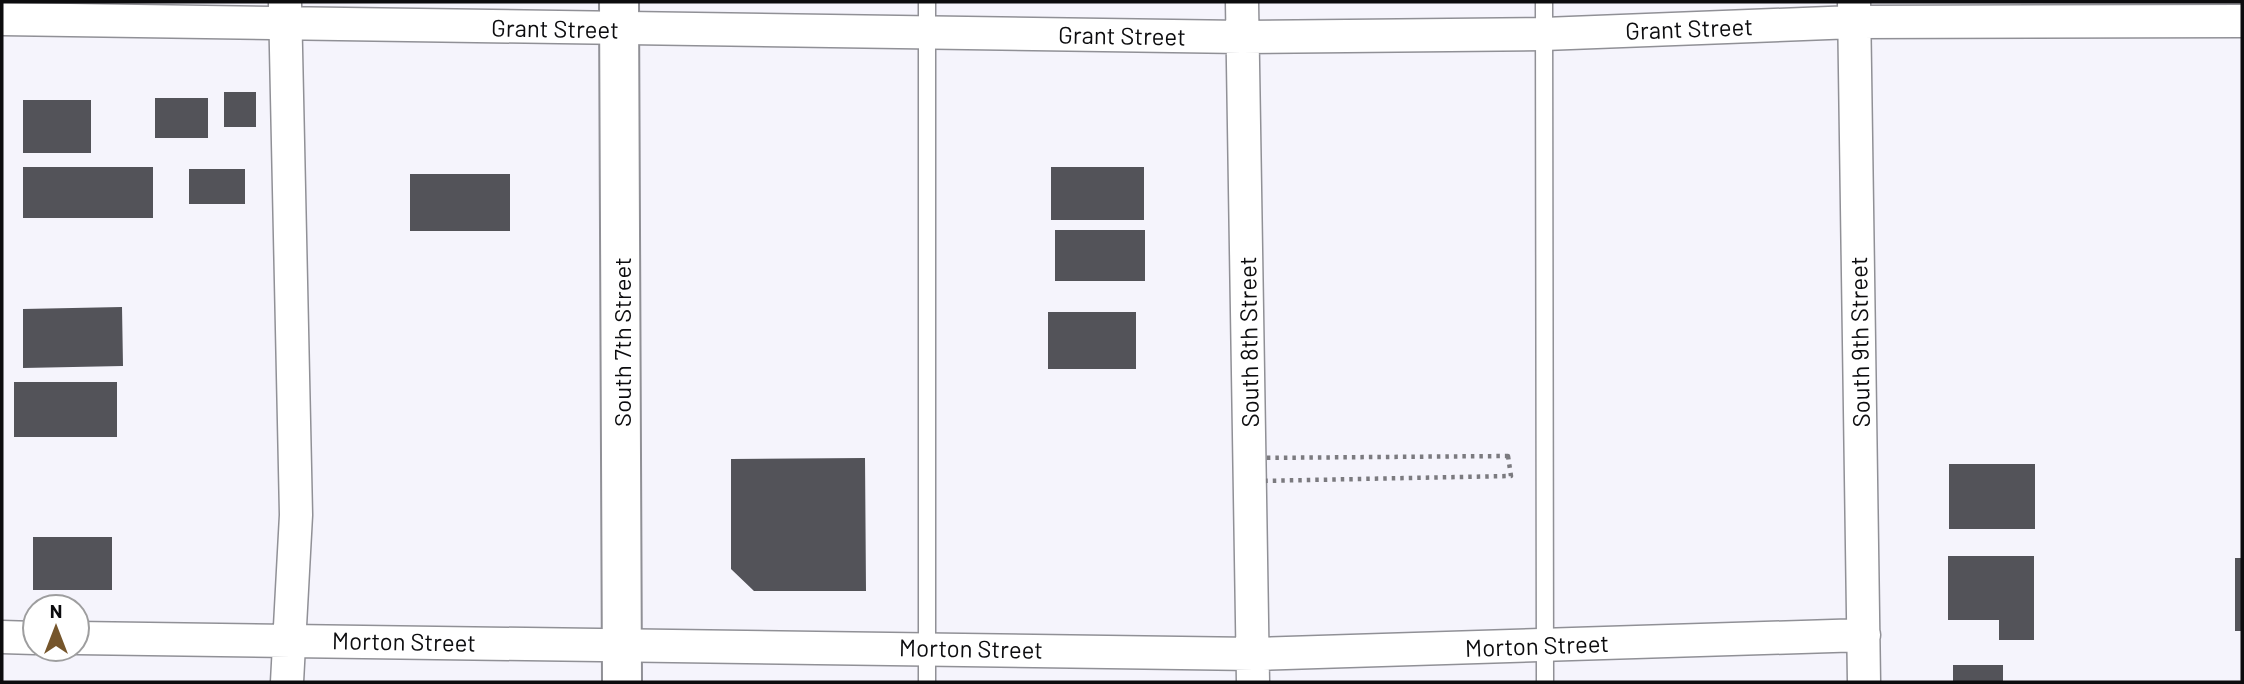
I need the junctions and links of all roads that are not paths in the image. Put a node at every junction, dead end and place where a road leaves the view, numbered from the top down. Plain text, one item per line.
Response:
1 (927, 2) edge
2 (1242, 2) edge
3 (1545, 2) edge
4 (285, 12) edge
5 (1854, 12) edge
6 (619, 15) edge
7 (2, 19) edge
8 (2242, 21) edge
9 (927, 33) junction
10 (1544, 34) junction
11 (1242, 37) junction
12 (1864, 635) junction
13 (2, 637) edge
14 (21, 638) edge
15 (91, 638) edge
16 (288, 640) junction
17 (622, 644) junction
18 (1545, 645) junction
19 (927, 647) junction
20 (1254, 668) edge
21 (287, 682) edge
22 (622, 682) edge
23 (928, 682) edge
24 (1545, 682) edge
25 (1864, 682) edge

1 - 9 lane
2 - 11 street, South 8th Street
3 - 10 lane
4 - 6 street, Grant Street
4 - 7 street, Grant Street
4 - 16 street
5 - 8 street, Grant Street
5 - 10 street, Grant Street
5 - 12 street, South 9th Street
6 - 9 street, Grant Street
6 - 17 main road, South 7th Street
9 - 11 street, Grant Street
9 - 19 lane
10 - 11 street, Grant Street
10 - 18 lane
11 - 20 street, South 8th Street
12 - 18 street, Morton Street
12 - 25 street, South 9th Street
13 - 14 street
15 - 16 street, Morton Street
16 - 17 street, Morton Street
16 - 21 street
17 - 19 street, Morton Street
17 - 22 main road, South 7th Street
18 - 20 street, Morton Street
18 - 24 lane
19 - 20 street, Morton Street
19 - 23 lane

